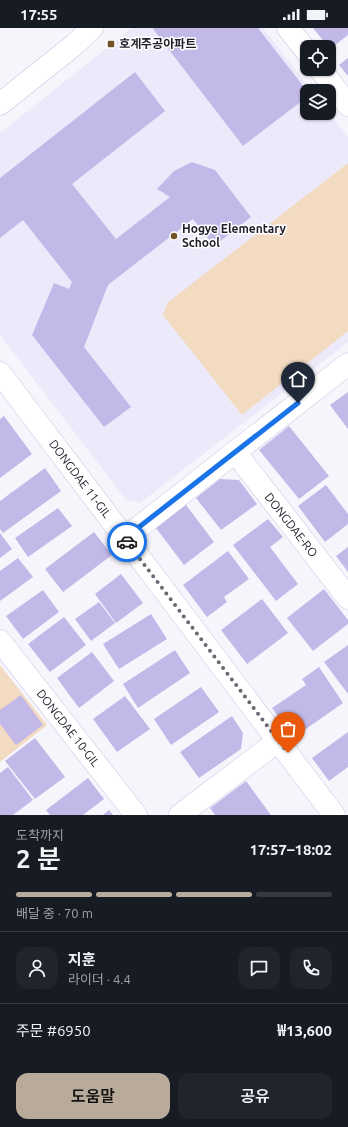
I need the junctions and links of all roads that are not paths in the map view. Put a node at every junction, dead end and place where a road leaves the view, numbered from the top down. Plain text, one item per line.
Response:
1 (92, 28) edge
2 (288, 28) edge
3 (300, 43) edge
4 (325, 76) edge
5 (0, 104) edge
6 (348, 105) edge
7 (348, 364) edge
8 (0, 373) edge
9 (235, 452) junction
10 (125, 538) junction
11 (348, 598) edge
12 (0, 641) edge
13 (278, 741) junction
14 (136, 815) edge
15 (180, 815) edge
16 (334, 815) edge

1 - 5 street
2 - 3 street
4 - 6 street
7 - 9 street
8 - 10 street, DONGDAE 11-GIL
9 - 10 street
9 - 11 street, DONGDAE-RO
10 - 13 street, DONGDAE 11-GIL
12 - 14 street, DONGDAE 10-GIL
13 - 15 street
13 - 16 street, DONGDAE 11-GIL

